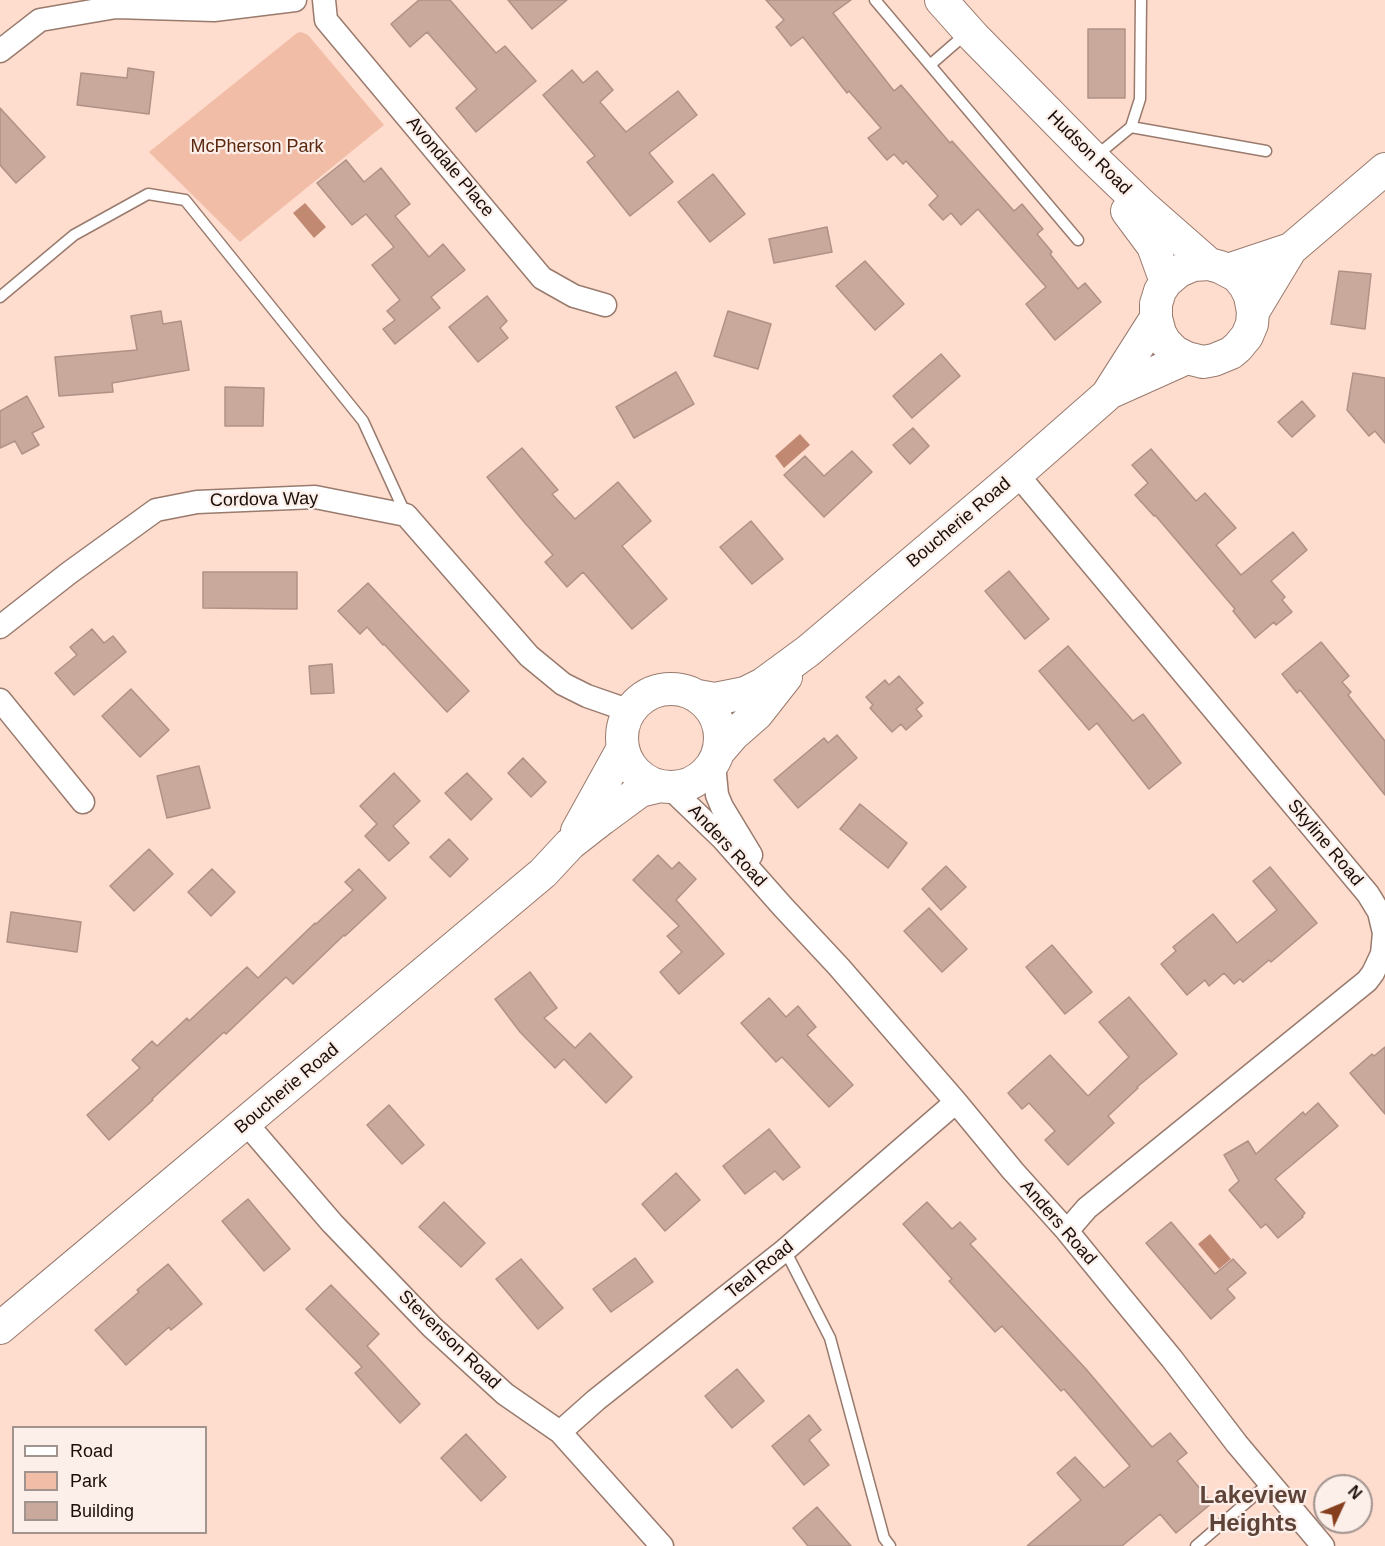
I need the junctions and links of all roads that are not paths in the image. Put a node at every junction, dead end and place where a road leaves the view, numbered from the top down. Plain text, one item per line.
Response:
1 (295, 0) edge
2 (324, 0) edge
3 (875, 0) edge
4 (941, 0) edge
5 (1141, 0) edge
6 (971, 34) junction
7 (0, 51) edge
8 (930, 65) junction
9 (1131, 127) junction
10 (1266, 151) dead end
11 (1093, 158) junction
12 (1385, 169) edge
13 (1078, 240) dead end
14 (1291, 249) junction
15 (1219, 267) junction
16 (1166, 282) junction
17 (0, 297) edge
18 (605, 305) dead end
19 (1253, 312) junction
20 (1156, 318) junction
21 (1187, 358) junction
22 (1109, 393) junction
23 (1017, 474) junction
24 (406, 514) junction
25 (0, 627) edge
26 (808, 651) junction
27 (698, 696) junction
28 (0, 700) edge
29 (630, 711) junction
30 (623, 748) junction
31 (717, 757) junction
32 (665, 787) junction
33 (83, 802) dead end
34 (570, 844) junction
35 (783, 908) junction
36 (956, 1102) junction
37 (246, 1123) junction
38 (1067, 1231) junction
39 (785, 1250) junction
40 (0, 1328) edge
41 (560, 1432) junction
42 (1269, 1483) junction
43 (662, 1546) edge
44 (890, 1546) edge
45 (1196, 1546) edge
46 (1323, 1546) edge

1 - 7 street
2 - 18 street, Avondale Place
3 - 8 lane
4 - 6 main road, Hudson Road
5 - 9 lane
6 - 8 lane
6 - 11 main road, Hudson Road
6 - 16 main road, Hudson Road
8 - 13 lane
9 - 10 lane
9 - 11 lane
11 - 15 main road, Hudson Road
12 - 14 main road, Boucherie Road
14 - 15 main road, Boucherie Road
14 - 19 main road, Boucherie Road
15 - 16 main road, Boucherie Road
15 - 19 main road
16 - 20 main road, Boucherie Road
17 - 24 lane
19 - 21 main road, Boucherie Road
20 - 21 main road
20 - 22 main road, Boucherie Road
21 - 22 main road, Boucherie Road
22 - 23 main road, Boucherie Road
23 - 26 main road, Boucherie Road
23 - 38 street, Skyline Road
24 - 25 street, Cordova Way
24 - 29 street
26 - 27 main road, Boucherie Road
26 - 31 main road, Boucherie Road
27 - 29 main road
27 - 31 main road
28 - 33 street
29 - 30 main road
30 - 32 main road
30 - 34 main road, Boucherie Road
31 - 32 main road
31 - 35 street, Anders Road
32 - 34 main road, Boucherie Road
32 - 35 street, Anders Road
34 - 37 main road, Boucherie Road
35 - 36 street, Anders Road
36 - 38 street, Anders Road
36 - 39 street, Teal Road
37 - 40 main road, Boucherie Road
37 - 41 street, Stevenson Road
38 - 42 street, Anders Road
39 - 41 street, Teal Road
39 - 44 lane
41 - 43 street, Stevenson Road
42 - 45 lane
42 - 46 street, Anders Road

